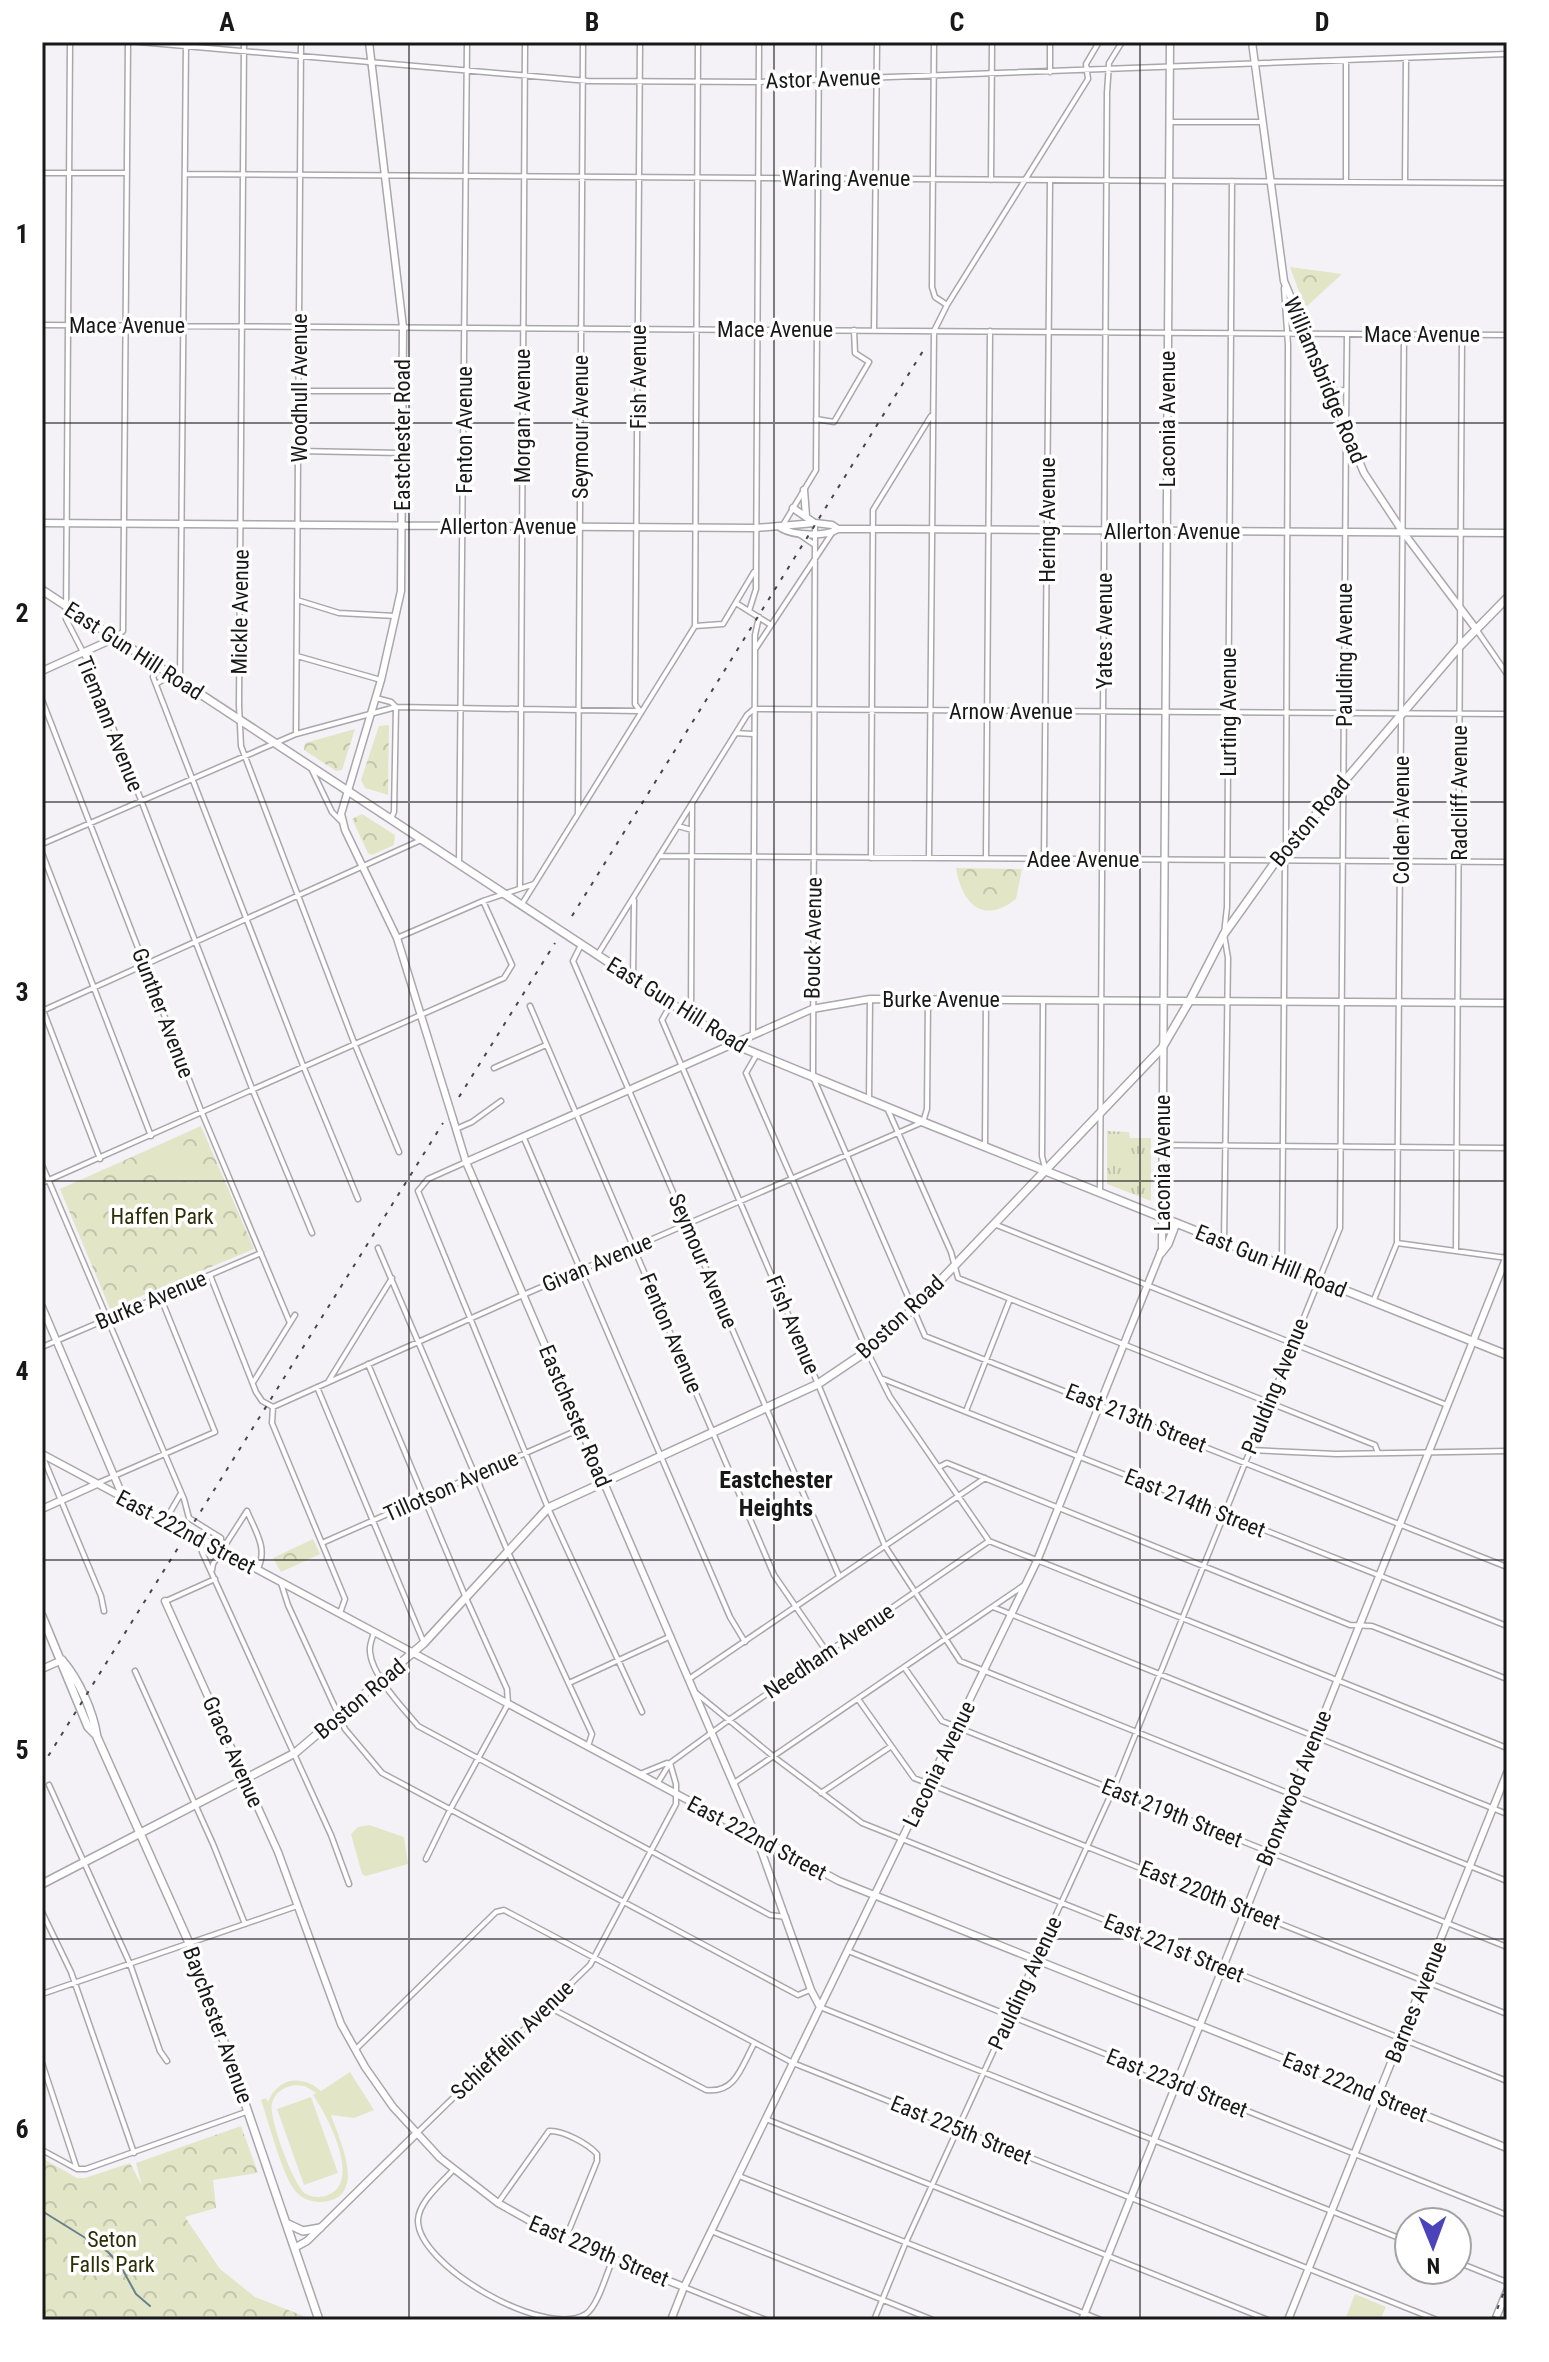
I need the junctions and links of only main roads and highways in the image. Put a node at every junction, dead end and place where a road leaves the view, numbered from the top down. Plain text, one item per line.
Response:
1 (42, 590) edge
2 (1507, 598) edge
3 (1046, 1171) junction
4 (1176, 1223) junction
5 (1161, 1253) road end
6 (1507, 1355) edge
7 (42, 1616) edge
8 (139, 1833) junction
9 (42, 1884) edge
10 (288, 2223) junction
11 (320, 2228) road end
12 (319, 2320) edge

1 - 3 main road, East Gun Hill Road
2 - 3 main road, Boston Road
3 - 4 main road, East Gun Hill Road
3 - 8 main road, Boston Road
4 - 5 main road
4 - 6 main road, East Gun Hill Road
7 - 8 main road, Baychester Avenue
8 - 9 main road, Boston Road
8 - 10 main road, Baychester Avenue
10 - 11 main road
10 - 12 main road, Baychester Avenue

